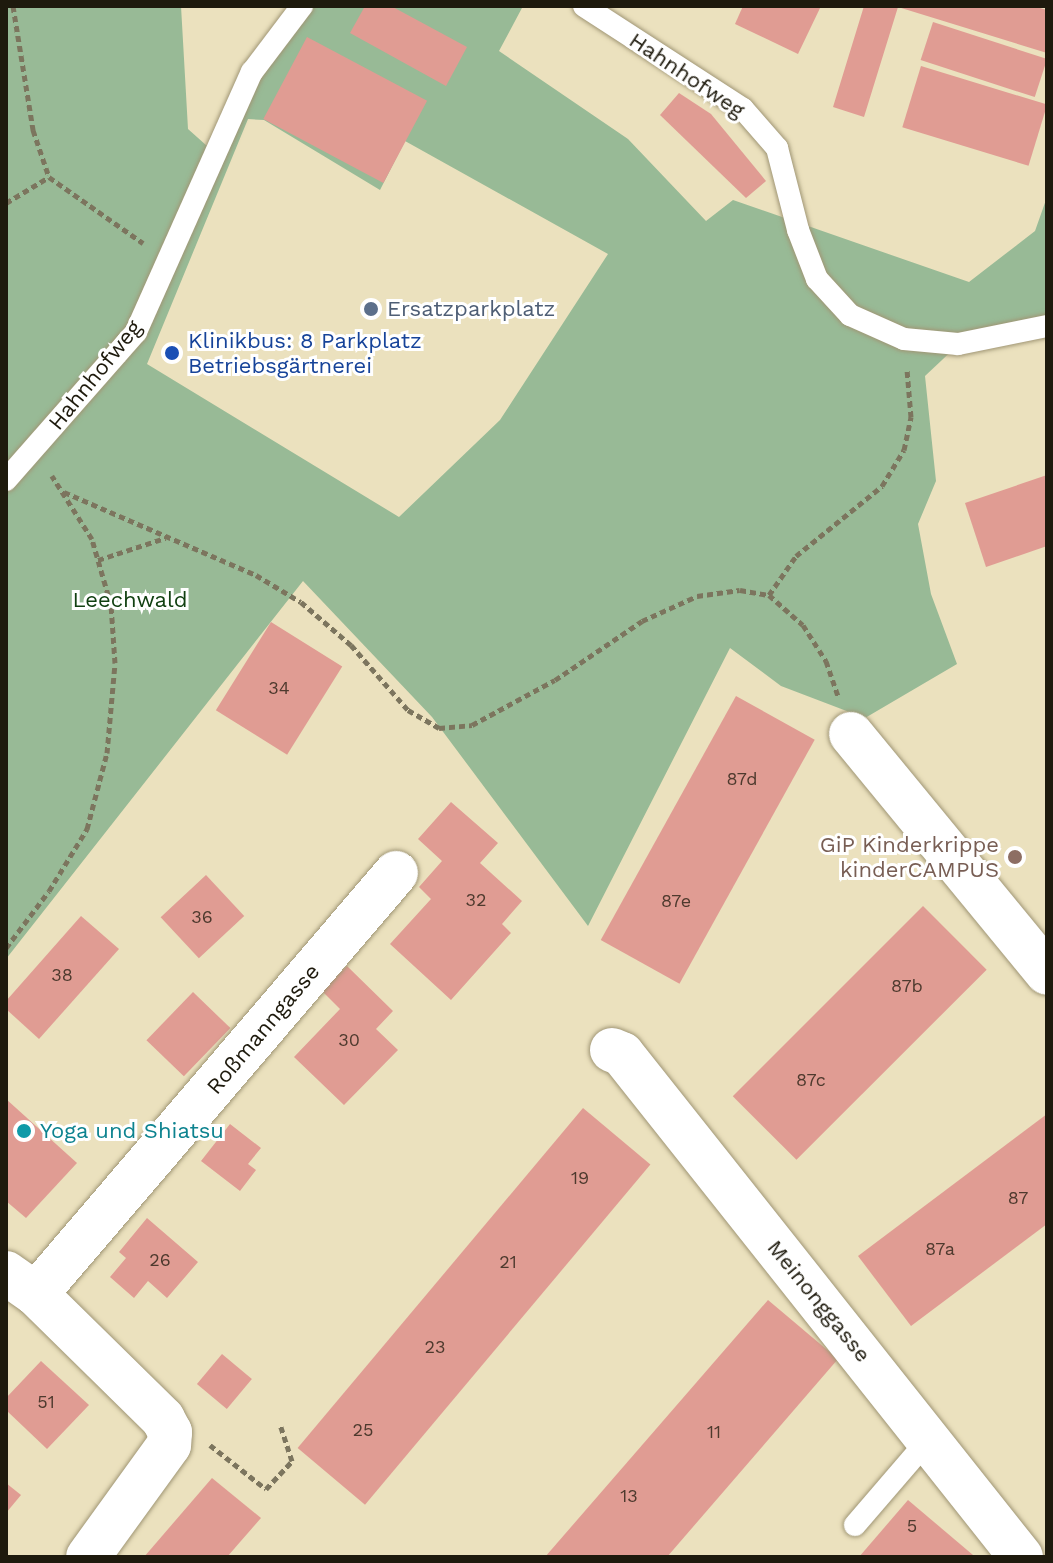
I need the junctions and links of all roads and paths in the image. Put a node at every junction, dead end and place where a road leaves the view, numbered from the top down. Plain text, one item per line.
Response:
1 (13, 6) edge
2 (302, 6) edge
3 (584, 6) edge
4 (49, 177) junction
5 (6, 203) edge
6 (170, 261) junction
7 (1047, 326) edge
8 (904, 339) junction
9 (32, 450) junction
10 (6, 480) edge
11 (64, 492) junction
12 (166, 538) junction
13 (98, 560) junction
14 (769, 595) junction
15 (851, 734) joint
16 (396, 873) dead end
17 (6, 948) edge
18 (1047, 973) edge
19 (612, 1050) dead end
20 (21, 1284) edge
21 (280, 1425) dead end
22 (200, 1437) dead end
23 (929, 1439) junction
24 (855, 1525) dead end
25 (88, 1557) edge
26 (1021, 1557) edge

1 - 4 path
2 - 6 lane, Hahnhofweg
3 - 8 lane, Hahnhofweg
4 - 5 path
4 - 6 path
6 - 9 lane, Hahnhofweg
7 - 8 lane, Hahnhofweg
8 - 14 path
9 - 10 lane, Hahnhofweg
9 - 11 path
11 - 12 path
11 - 13 path
12 - 13 path
12 - 14 path
13 - 17 path
14 - 15 path
15 - 18 street
16 - 20 street, Roßmanngasse
19 - 23 street, Meinonggasse
20 - 25 street, Roßmanngasse
21 - 22 path
23 - 24 lane
23 - 26 street, Meinonggasse

